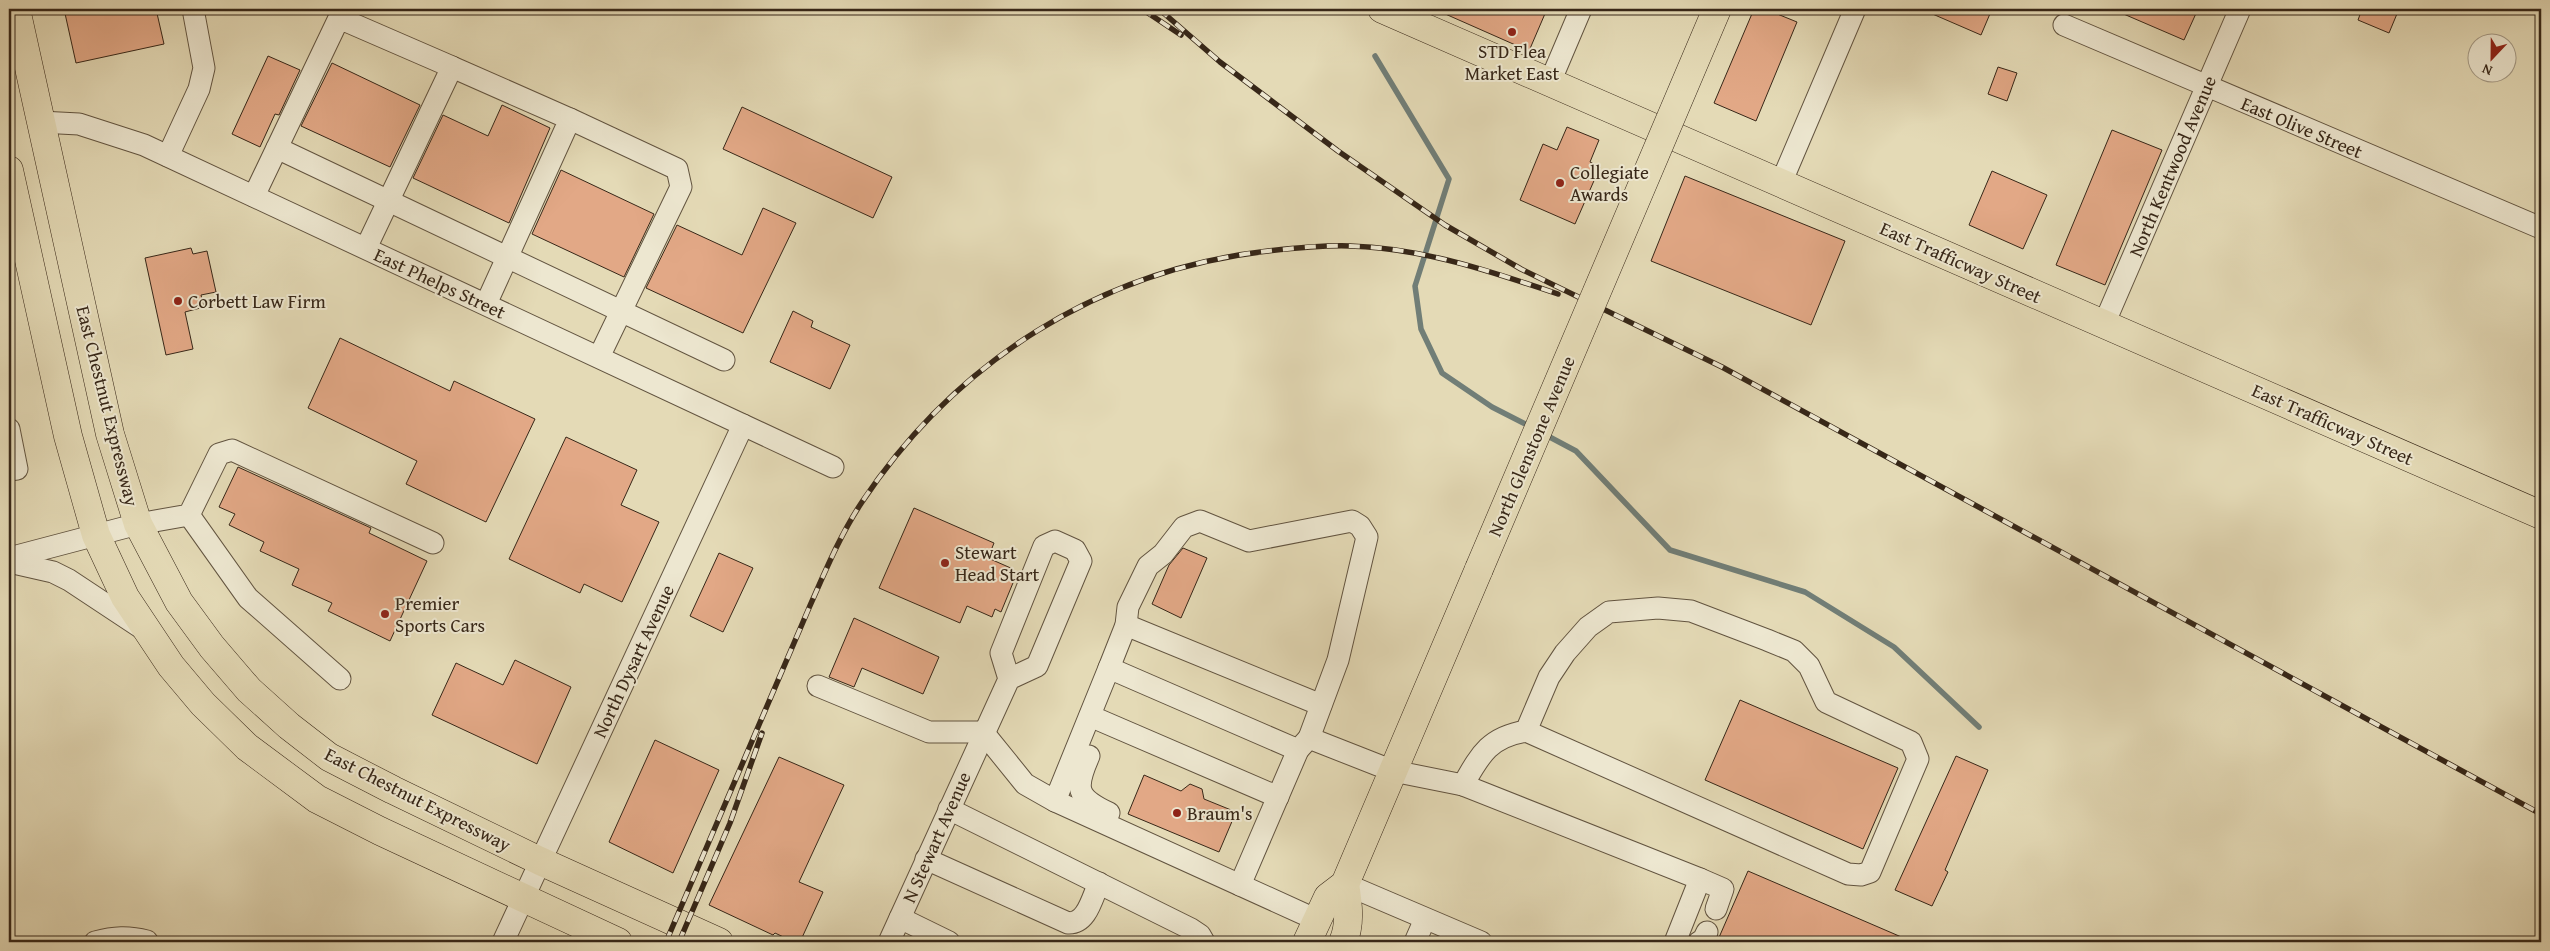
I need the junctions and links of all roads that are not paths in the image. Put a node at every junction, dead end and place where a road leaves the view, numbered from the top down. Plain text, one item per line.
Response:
1 (16, 9) edge
2 (194, 9) edge
3 (1382, 9) edge
4 (1581, 9) edge
5 (1717, 9) edge
6 (1855, 9) edge
7 (2240, 9) edge
8 (1422, 17) edge
9 (2064, 25) dead end
10 (452, 67) junction
11 (1550, 82) junction
12 (2206, 86) junction
13 (570, 119) junction
14 (40, 122) junction
15 (277, 148) junction
16 (168, 156) junction
17 (9, 170) edge
18 (1781, 182) junction
19 (254, 196) junction
20 (388, 201) junction
21 (2541, 228) edge
22 (366, 248) junction
23 (507, 256) junction
24 (486, 304) junction
25 (621, 311) junction
26 (2104, 324) junction
27 (599, 357) junction
28 (724, 360) dead end
29 (743, 424) junction
30 (9, 429) edge
31 (833, 467) dead end
32 (9, 470) edge
33 (189, 515) junction
34 (2541, 515) edge
35 (138, 524) junction
36 (96, 535) junction
37 (433, 544) dead end
38 (9, 558) edge
39 (9, 562) edge
40 (1126, 625) junction
41 (148, 632) junction
42 (1109, 668) junction
43 (1009, 679) junction
44 (340, 680) dead end
45 (818, 686) dead end
46 (1321, 705) junction
47 (1090, 716) junction
48 (1526, 731) junction
49 (983, 732) junction
50 (1303, 744) junction
51 (1392, 771) junction
52 (1463, 786) junction
53 (1278, 797) junction
54 (1055, 801) junction
55 (949, 809) junction
56 (926, 859) junction
57 (540, 861) junction
58 (1220, 875) junction
59 (1700, 879) junction
60 (1099, 883) junction
61 (1240, 884) junction
62 (1345, 884) junction
63 (523, 898) junction
64 (1716, 909) dead end
65 (900, 918) junction
66 (1425, 918) junction
67 (1309, 933) edge
68 (1200, 937) edge
69 (95, 942) edge
70 (147, 942) edge
71 (504, 942) edge
72 (618, 942) edge
73 (719, 942) edge
74 (889, 942) edge
75 (949, 942) edge
76 (1343, 942) edge
77 (1415, 942) edge
78 (1480, 942) edge
79 (1675, 942) edge

1 - 14 main road, East Chestnut Expressway
2 - 16 street
3 - 8 main road, East Trafficway Street
4 - 11 street
5 - 51 main road, North Glenstone Avenue, bridge
6 - 18 street
7 - 12 street, North Kentwood Avenue
8 - 11 main road, East Trafficway Street
9 - 12 street, East Olive Street
10 - 13 street
10 - 15 street
10 - 20 street
11 - 18 main road, East Trafficway Street
12 - 21 street, East Olive Street
12 - 26 street, North Kentwood Avenue
13 - 23 street
13 - 25 street
14 - 16 street, East Phelps Street
14 - 35 main road, East Chestnut Expressway
15 - 19 street
15 - 20 street
16 - 19 street, East Phelps Street
17 - 36 main road
18 - 26 main road, East Trafficway Street
19 - 22 street, East Phelps Street
20 - 22 street
20 - 23 street
22 - 24 street, East Phelps Street
23 - 24 street
23 - 25 street
24 - 27 street, East Phelps Street
25 - 27 street
25 - 28 street
26 - 34 main road, East Trafficway Street
27 - 29 street, East Phelps Street
29 - 31 street, East Phelps Street
29 - 57 street, North Dysart Avenue
30 - 32 street
33 - 35 street
33 - 37 street
33 - 44 street
35 - 36 street
35 - 57 main road, East Chestnut Expressway
36 - 38 street
36 - 41 main road
39 - 41 street
40 - 42 street
40 - 46 street
40 - 46 street
41 - 63 main road
42 - 47 street
42 - 50 street
43 - 43 street
43 - 49 street, N Stewart Avenue
45 - 49 street
46 - 50 street
47 - 53 street
47 - 54 street
47 - 58 street
48 - 48 street
48 - 52 street
49 - 54 street
49 - 55 street, N Stewart Avenue
50 - 51 street
50 - 53 street
51 - 52 street
51 - 62 main road, North Glenstone Avenue
52 - 59 street
53 - 61 street
54 - 58 street
55 - 56 street, N Stewart Avenue
55 - 60 street
56 - 60 street
56 - 65 street, N Stewart Avenue
57 - 63 street, North Dysart Avenue
57 - 73 main road, East Chestnut Expressway
58 - 61 street
59 - 64 street
59 - 79 street
60 - 68 street
61 - 67 street
62 - 66 street
62 - 67 main road, North Glenstone Avenue
62 - 76 main road, North Glenstone Avenue
63 - 71 street, North Dysart Avenue
63 - 72 main road
65 - 74 street, N Stewart Avenue
65 - 75 street
66 - 77 street
66 - 78 street
69 - 70 street

